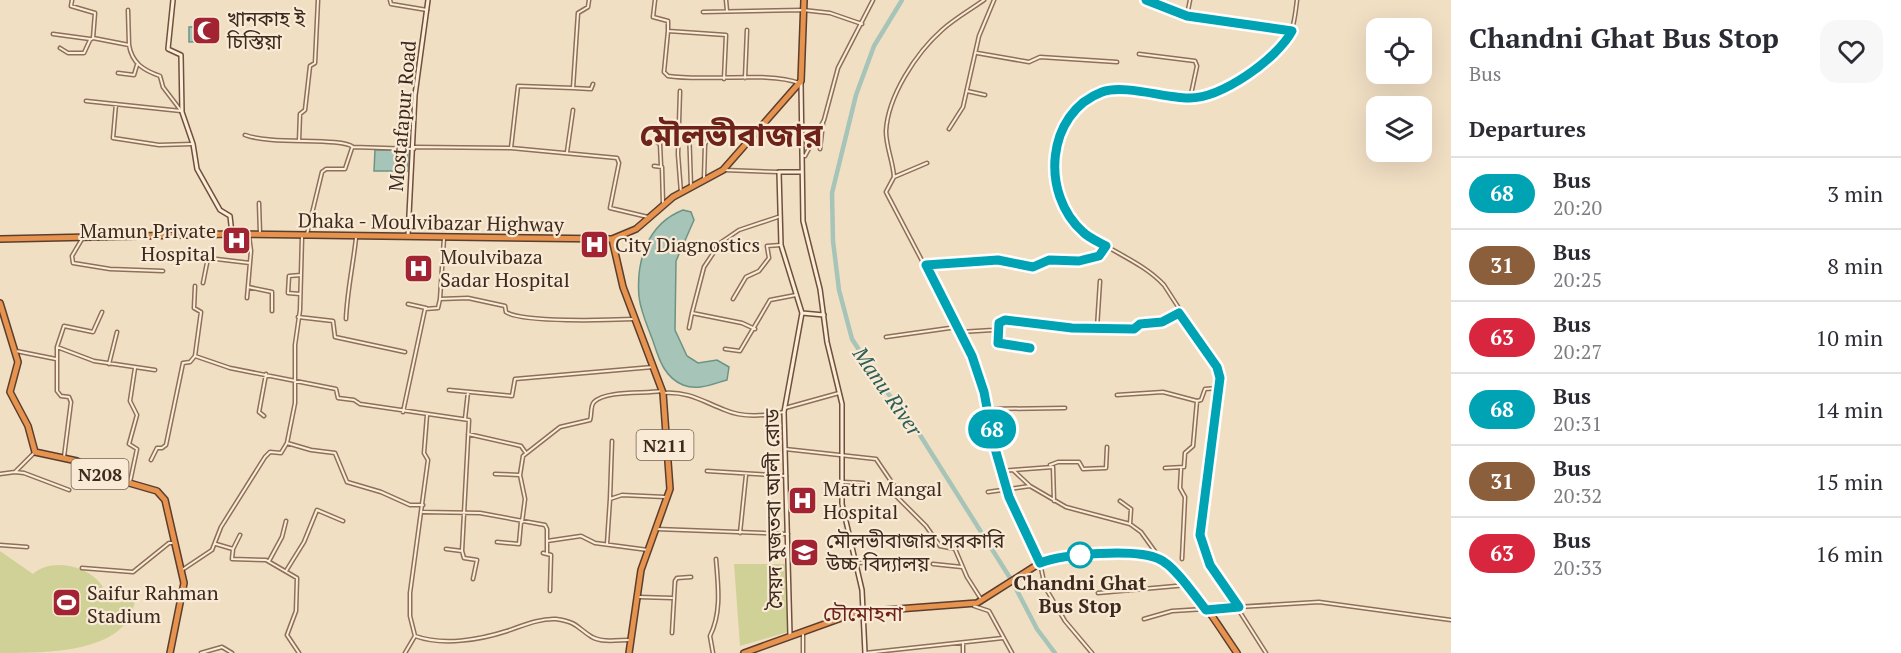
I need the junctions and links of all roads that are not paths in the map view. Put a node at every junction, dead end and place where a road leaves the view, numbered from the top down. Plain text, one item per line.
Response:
1 (72, 0) edge
2 (173, 0) edge
3 (318, 0) edge
4 (390, 0) edge
5 (428, 0) edge
6 (589, 0) edge
7 (655, 0) edge
8 (726, 0) edge
9 (804, 0) edge
10 (873, 0) edge
11 (984, 0) edge
12 (994, 0) edge
13 (1146, 0) edge
14 (1190, 0) edge
15 (1297, 0) edge
16 (128, 10) dead end
17 (427, 10) junction
18 (803, 10) junction
19 (727, 11) junction
20 (703, 12) dead end
21 (1187, 16) junction
22 (862, 24) junction
23 (747, 30) dead end
24 (668, 31) junction
25 (1292, 31) junction
26 (53, 33) dead end
27 (92, 39) junction
28 (129, 45) junction
29 (60, 48) dead end
30 (977, 53) junction
31 (1139, 54) dead end
32 (1117, 62) dead end
33 (138, 65) junction
34 (118, 73) dead end
35 (745, 78) junction
36 (724, 79) junction
37 (800, 82) junction
38 (593, 84) dead end
39 (573, 88) junction
40 (680, 91) dead end
41 (967, 91) junction
42 (985, 95) dead end
43 (1190, 99) junction
44 (86, 101) dead end
45 (116, 104) junction
46 (573, 110) dead end
47 (181, 111) junction
48 (824, 120) junction
49 (689, 128) dead end
50 (949, 129) dead end
51 (714, 131) dead end
52 (245, 135) dead end
53 (299, 142) junction
54 (658, 143) dead end
55 (193, 144) junction
56 (353, 147) junction
57 (414, 148) junction
58 (511, 148) junction
59 (820, 149) dead end
60 (567, 152) junction
61 (802, 155) junction
62 (927, 163) dead end
63 (654, 166) dead end
64 (660, 166) junction
65 (723, 170) junction
66 (778, 172) junction
67 (802, 172) junction
68 (894, 177) junction
69 (704, 180) junction
70 (691, 187) junction
71 (681, 193) junction
72 (259, 203) dead end
73 (663, 204) junction
74 (648, 217) junction
75 (778, 217) junction
76 (232, 234) junction
77 (249, 234) junction
78 (260, 234) junction
79 (304, 234) junction
80 (356, 235) junction
81 (408, 235) junction
82 (444, 236) junction
83 (84, 237) junction
84 (0, 239) edge
85 (612, 239) junction
86 (781, 245) junction
87 (1106, 246) junction
88 (250, 263) junction
89 (926, 265) junction
90 (163, 270) dead end
91 (301, 275) junction
92 (1100, 281) dead end
93 (203, 283) dead end
94 (195, 286) dead end
95 (248, 287) junction
96 (300, 294) junction
97 (797, 295) junction
98 (247, 298) dead end
99 (440, 299) junction
100 (733, 299) dead end
101 (0, 303) edge
102 (408, 304) dead end
103 (426, 308) junction
104 (272, 311) dead end
105 (102, 312) dead end
106 (692, 313) junction
107 (802, 313) junction
108 (1179, 313) junction
109 (824, 315) junction
110 (298, 317) junction
111 (346, 319) dead end
112 (634, 319) junction
113 (957, 327) junction
114 (689, 328) dead end
115 (997, 328) junction
116 (1097, 328) junction
117 (755, 329) junction
118 (117, 332) dead end
119 (960, 332) junction
120 (886, 337) dead end
121 (57, 347) junction
122 (1030, 348) dead end
123 (725, 349) dead end
124 (16, 351) junction
125 (405, 352) dead end
126 (195, 356) junction
127 (56, 359) junction
128 (109, 364) junction
129 (653, 367) junction
130 (135, 368) junction
131 (155, 370) dead end
132 (266, 374) junction
133 (295, 381) junction
134 (1219, 388) junction
135 (449, 390) dead end
136 (468, 391) junction
137 (663, 392) junction
138 (839, 393) junction
139 (1117, 395) dead end
140 (1197, 401) junction
141 (1065, 408) dead end
142 (988, 409) junction
143 (785, 410) junction
144 (403, 412) junction
145 (427, 415) junction
146 (264, 416) dead end
147 (465, 419) junction
148 (992, 433) junction
149 (468, 434) junction
150 (973, 435) dead end
151 (612, 441) dead end
152 (287, 443) junction
153 (1107, 447) dead end
154 (785, 449) junction
155 (35, 452) junction
156 (526, 453) junction
157 (843, 456) junction
158 (64, 457) junction
159 (151, 460) dead end
160 (1050, 465) junction
161 (1165, 468) dead end
162 (1181, 469) junction
163 (1013, 470) junction
164 (707, 471) dead end
165 (1001, 471) junction
166 (15, 472) junction
167 (0, 474) edge
168 (495, 474) dead end
169 (520, 475) junction
170 (746, 475) junction
171 (786, 476) junction
172 (130, 482) junction
173 (842, 482) junction
174 (864, 483) dead end
175 (1030, 486) junction
176 (1006, 488) junction
177 (69, 490) dead end
178 (988, 492) dead end
179 (668, 497) junction
180 (610, 499) junction
181 (1054, 501) junction
182 (1120, 501) dead end
183 (423, 505) junction
184 (423, 512) junction
185 (466, 512) junction
186 (286, 521) dead end
187 (343, 521) dead end
188 (521, 522) junction
189 (1130, 525) junction
190 (656, 529) junction
191 (740, 533) junction
192 (788, 534) junction
193 (240, 535) dead end
194 (547, 541) junction
195 (497, 542) dead end
196 (175, 544) junction
197 (216, 544) junction
198 (607, 544) junction
199 (0, 545) edge
200 (27, 547) dead end
201 (232, 549) junction
202 (446, 549) dead end
203 (648, 550) junction
204 (462, 551) junction
205 (716, 559) dead end
206 (1161, 559) junction
207 (1182, 559) dead end
208 (269, 561) junction
209 (916, 561) dead end
210 (856, 563) junction
211 (933, 564) dead end
212 (1038, 565) junction
213 (962, 567) junction
214 (82, 568) dead end
215 (182, 570) junction
216 (286, 572) junction
217 (691, 577) dead end
218 (473, 579) dead end
219 (1187, 585) junction
220 (550, 591) dead end
221 (1098, 593) dead end
222 (636, 597) junction
223 (672, 598) junction
224 (983, 600) junction
225 (956, 604) junction
226 (1239, 607) junction
227 (1206, 610) junction
228 (864, 612) junction
229 (1144, 619) dead end
230 (1451, 620) edge
231 (804, 630) junction
232 (672, 633) dead end
233 (790, 635) junction
234 (415, 636) junction
235 (1003, 638) junction
236 (629, 640) junction
237 (963, 643) junction
238 (937, 647) junction
239 (170, 653) edge
240 (201, 653) edge
241 (232, 653) edge
242 (299, 653) edge
243 (405, 653) edge
244 (629, 653) edge
245 (713, 653) edge
246 (744, 653) edge
247 (803, 653) edge
248 (865, 653) edge
249 (937, 653) edge
250 (963, 653) edge
251 (1012, 653) edge
252 (1092, 653) edge
253 (1237, 653) edge
254 (1266, 653) edge

1 - 27 street
2 - 47 street
3 - 53 street
4 - 17 street
5 - 17 street, Mostafapur Road
6 - 39 street
7 - 24 street
8 - 19 street
9 - 18 highway
10 - 22 street
11 - 68 street
12 - 30 street
13 - 21 street
14 - 21 street
15 - 25 street
16 - 28 street
17 - 57 street, Mostafapur Road
18 - 19 street
18 - 22 street
18 - 37 highway
19 - 20 street
21 - 25 street
22 - 48 street
23 - 35 street
24 - 36 street
24 - 36 street
25 - 43 street
26 - 27 street
27 - 28 street
27 - 29 street
28 - 33 street
30 - 32 street
30 - 41 street
31 - 43 street
33 - 34 street
33 - 47 street
35 - 36 street
35 - 37 street
37 - 61 street
37 - 65 highway, Dhaka - Moulvibazar Highway
38 - 39 street
39 - 58 street
40 - 71 street
41 - 42 street
41 - 50 street
43 - 87 street
44 - 45 street
45 - 47 street
45 - 55 street
46 - 60 street
47 - 55 street
48 - 59 street
48 - 61 street
49 - 70 street
51 - 69 street
52 - 53 street
53 - 56 street
54 - 64 street
55 - 76 street
56 - 57 street
56 - 79 street
57 - 58 street
57 - 81 street, Mostafapur Road
58 - 60 street
60 - 74 street
61 - 67 street
62 - 68 street
63 - 64 street
64 - 73 street
65 - 66 street
65 - 69 highway, Dhaka - Moulvibazar Highway
66 - 67 street
66 - 75 street, সৈয়দ মুজতবা আলী রোড
67 - 109 street
68 - 89 street
69 - 70 highway, Dhaka - Moulvibazar Highway
70 - 71 highway, Dhaka - Moulvibazar Highway
71 - 73 highway, Dhaka - Moulvibazar Highway
72 - 78 street
73 - 74 highway, Dhaka - Moulvibazar Highway
74 - 85 highway, Dhaka - Moulvibazar Highway
75 - 86 street, সৈয়দ মুজতবা আলী রোড
75 - 106 street
76 - 77 highway, Dhaka - Moulvibazar Highway
76 - 83 highway, Dhaka - Moulvibazar Highway
77 - 78 highway, Dhaka - Moulvibazar Highway
77 - 88 street
78 - 79 highway, Dhaka - Moulvibazar Highway
79 - 80 highway, Dhaka - Moulvibazar Highway
79 - 91 street
80 - 81 highway, Dhaka - Moulvibazar Highway
80 - 111 street
81 - 82 highway, Dhaka - Moulvibazar Highway
82 - 85 highway, Dhaka - Moulvibazar Highway
82 - 99 street
83 - 84 highway, Dhaka - Moulvibazar Highway
83 - 90 street
85 - 112 highway, N211
86 - 97 street, সৈয়দ মুজতবা আলী রোড
86 - 100 street
87 - 89 street
87 - 108 street
88 - 93 street
88 - 95 street
89 - 113 street
91 - 96 street
91 - 96 street
92 - 116 street
94 - 126 street
95 - 98 street
95 - 104 street
96 - 110 street
97 - 107 street, সৈয়দ মুজতবা আলী রোড
97 - 117 street
99 - 103 street
99 - 112 street
101 - 124 highway
102 - 103 street
103 - 144 street
105 - 121 street
106 - 114 street
106 - 117 street
107 - 109 street
107 - 143 street, সৈয়দ মুজতবা আলী রোড
108 - 116 street
108 - 134 street
109 - 138 street
110 - 125 street
110 - 133 street
112 - 129 highway, N211
113 - 119 street
113 - 120 street
115 - 116 street
115 - 119 street
115 - 122 street
117 - 123 street
118 - 128 street
119 - 142 street
121 - 127 street
121 - 128 street
124 - 127 street
124 - 155 highway
126 - 132 street
126 - 159 street
127 - 158 street
128 - 130 street
129 - 136 street
129 - 137 highway, N211
130 - 131 street
130 - 172 street
132 - 133 street
132 - 146 street
133 - 144 street
133 - 152 street
134 - 140 street
134 - 226 street
135 - 136 street
136 - 147 street
137 - 143 street
137 - 156 street
137 - 179 highway, N211
138 - 143 street
138 - 157 street
139 - 140 street
140 - 162 street
141 - 142 street
142 - 148 street
143 - 154 street, সৈয়দ মুজতবা আলী রোড
144 - 145 street
145 - 147 street
145 - 183 street
147 - 149 street
148 - 150 street
148 - 165 street
149 - 156 street
149 - 185 street
151 - 180 street
152 - 183 street
152 - 197 street
153 - 160 street
154 - 157 street
154 - 171 street, সৈয়দ মুজতবা আলী রোড
155 - 158 highway, N208
155 - 166 street
156 - 169 street
157 - 173 street
157 - 213 street
158 - 172 highway, N208
160 - 163 street
160 - 181 street
161 - 162 street
162 - 207 street
163 - 165 street
163 - 175 street
164 - 170 street
165 - 176 street
166 - 167 street
166 - 177 street
168 - 169 street
169 - 188 street
170 - 171 street
170 - 191 street
171 - 192 street, সৈয়দ মুজতবা আলী রোড
172 - 196 highway, N208
173 - 174 street
173 - 210 street
175 - 176 street
175 - 181 street
176 - 178 street
176 - 212 street
179 - 180 street
179 - 190 highway, N211
180 - 198 street
181 - 189 street
182 - 189 street
183 - 184 street
184 - 185 street
184 - 234 street
185 - 188 street
185 - 204 street
186 - 208 street
187 - 216 street
188 - 194 street
188 - 195 street
189 - 206 street
190 - 191 street
190 - 203 highway, N211
191 - 192 street
192 - 233 street, সৈয়দ মুজতবা আলী রোড
193 - 201 street
194 - 198 street
194 - 220 street
196 - 214 street
196 - 215 highway, N208
197 - 201 street
197 - 215 street
198 - 203 street
199 - 200 street
201 - 208 street
202 - 204 street
203 - 222 highway, N211
204 - 218 street
205 - 245 street
206 - 212 highway
206 - 219 highway
208 - 216 street
209 - 210 street
210 - 228 street
211 - 213 street
212 - 224 highway
212 - 252 street
213 - 224 street
215 - 239 highway, N208
216 - 242 street
217 - 223 street
219 - 221 street
219 - 227 highway
222 - 223 street
222 - 236 highway, N211
223 - 232 street
224 - 225 highway
225 - 228 highway
225 - 235 street
226 - 227 street
226 - 230 street
226 - 254 street
227 - 229 street
227 - 253 highway
228 - 231 highway
228 - 248 street
231 - 233 highway
231 - 247 street
233 - 246 highway
234 - 236 street
234 - 243 street
235 - 237 street
235 - 251 street
236 - 244 highway, N211
237 - 238 street
237 - 250 street
238 - 248 street
238 - 249 street
240 - 241 street

